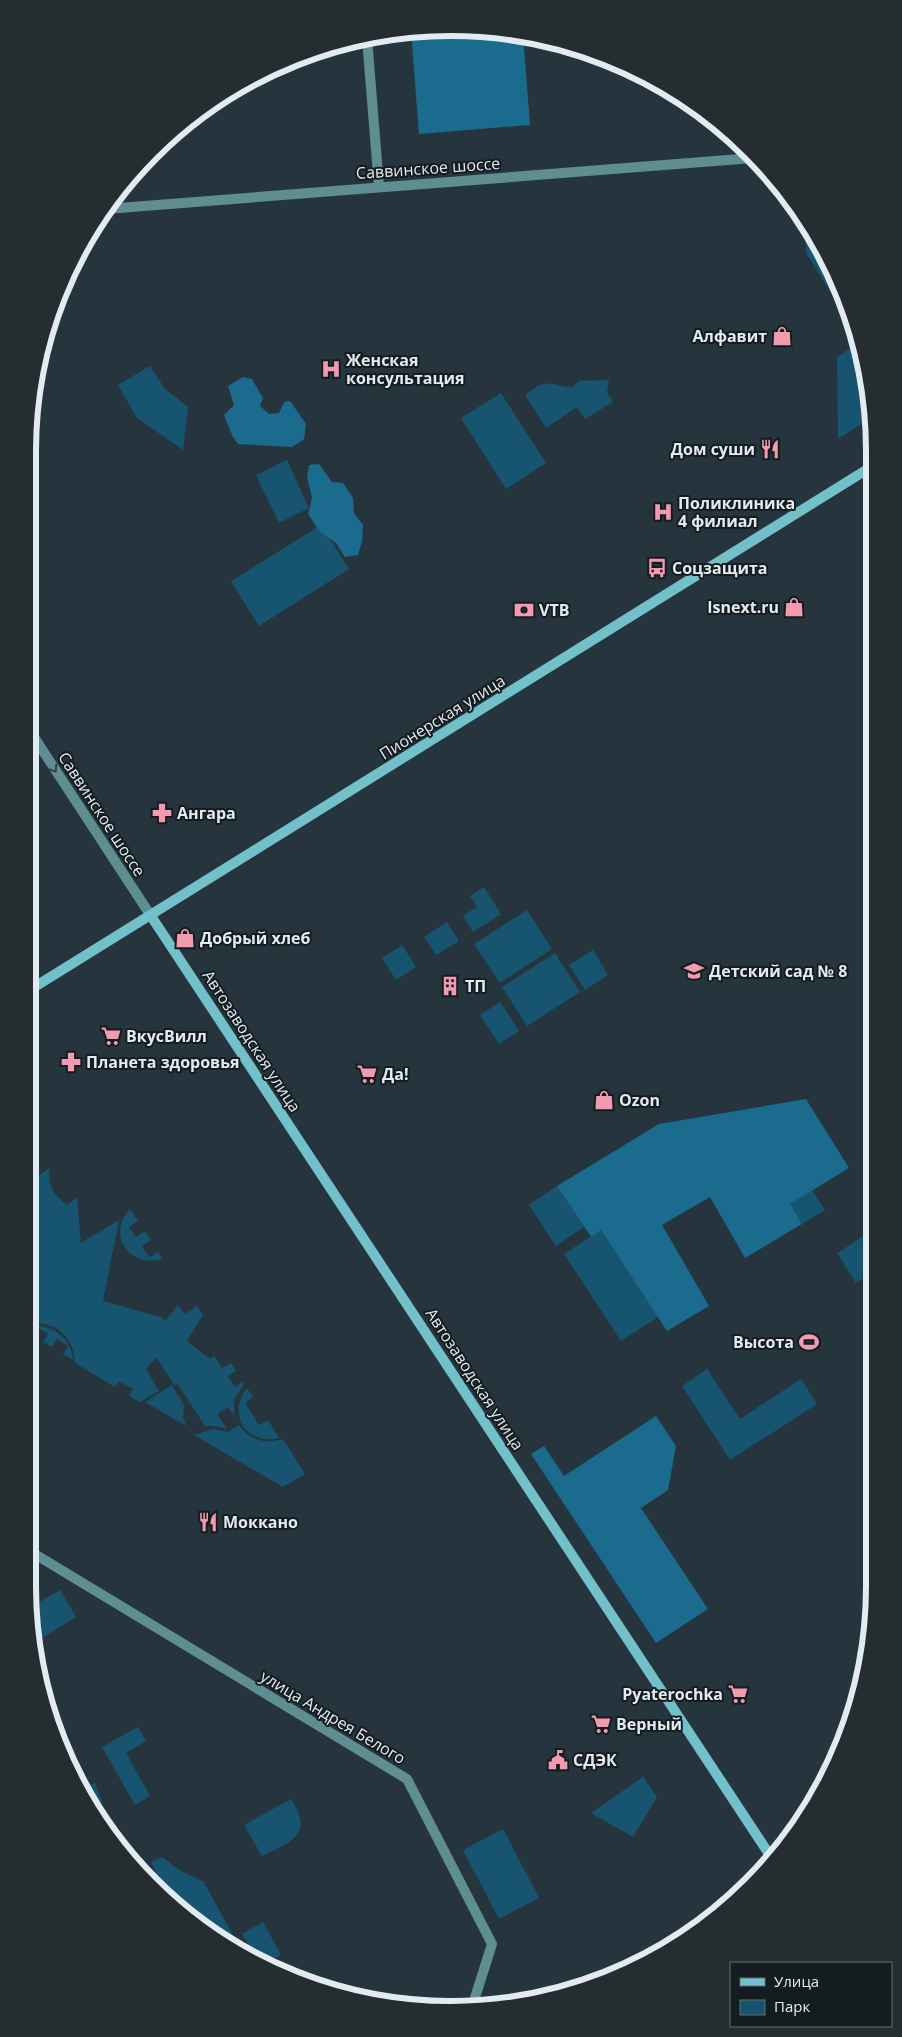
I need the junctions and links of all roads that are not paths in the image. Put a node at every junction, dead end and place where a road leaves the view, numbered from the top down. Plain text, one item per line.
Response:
1 (368, 44) edge
2 (745, 159) edge
3 (379, 187) junction
4 (115, 208) edge
5 (866, 470) edge
6 (36, 740) edge
7 (151, 916) junction
8 (36, 986) edge
9 (36, 1555) edge
10 (769, 1852) edge
11 (474, 2000) edge

1 - 3 street
2 - 3 street, Саввинское шоссе
3 - 4 street, Саввинское шоссе
5 - 7 street, Пионерская улица
6 -> 7 street, Саввинское шоссе
7 - 8 street, Пионерская улица
7 - 10 street, Автозаводская улица
9 - 11 street, улица Андрея Белого

